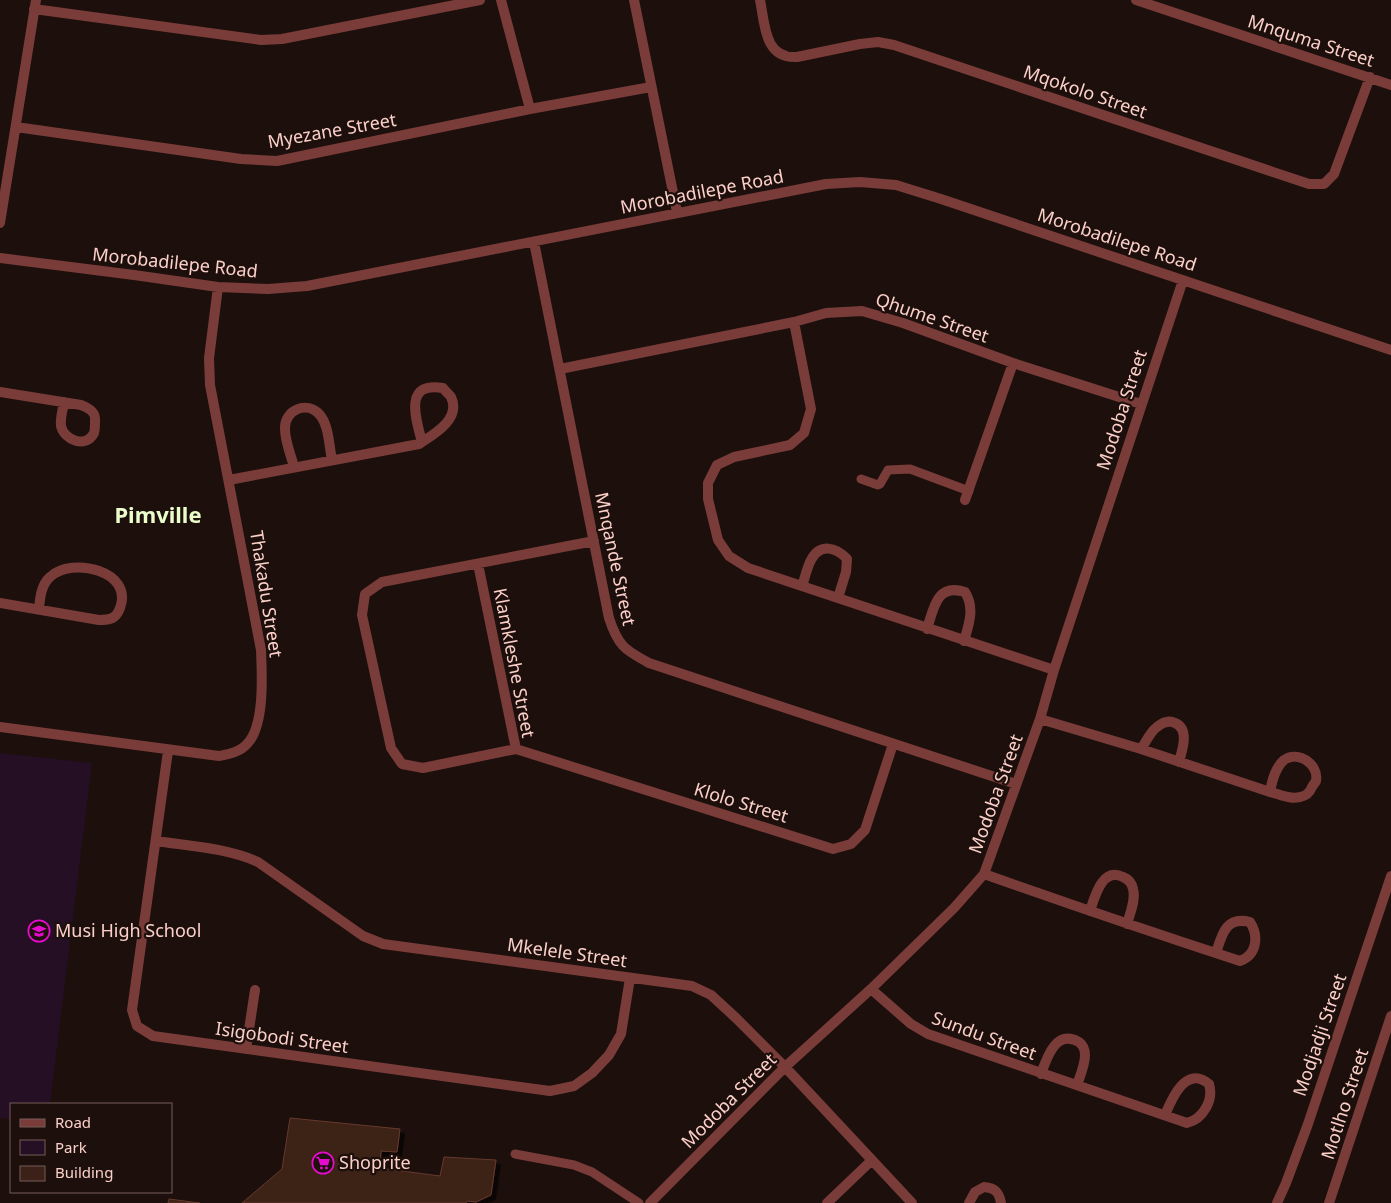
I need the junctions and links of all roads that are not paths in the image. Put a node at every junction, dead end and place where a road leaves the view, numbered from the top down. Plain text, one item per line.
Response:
1 (480, 0) edge
2 (501, 0) edge
3 (634, 0) edge
4 (760, 0) edge
5 (1136, 0) edge
6 (35, 5) edge
7 (1370, 78) junction
8 (1391, 85) edge
9 (651, 87) junction
10 (530, 109) junction
11 (16, 127) junction
12 (677, 212) junction
13 (0, 223) edge
14 (534, 242) junction
15 (0, 258) edge
16 (1183, 280) junction
17 (218, 288) junction
18 (794, 322) junction
19 (1391, 350) edge
20 (1013, 363) junction
21 (560, 369) junction
22 (0, 392) edge
23 (64, 402) dead end
24 (1141, 404) junction
25 (422, 442) junction
26 (332, 460) junction
27 (294, 467) junction
28 (861, 479) dead end
29 (229, 480) junction
30 (967, 495) joint
31 (594, 541) junction
32 (478, 564) junction
33 (802, 586) junction
34 (838, 598) junction
35 (0, 603) edge
36 (39, 609) junction
37 (927, 629) junction
38 (964, 641) junction
39 (1054, 670) junction
40 (1040, 719) junction
41 (0, 727) edge
42 (893, 744) junction
43 (516, 749) junction
44 (1141, 749) junction
45 (168, 751) junction
46 (1179, 762) junction
47 (1016, 784) junction
48 (1270, 792) junction
49 (156, 841) junction
50 (984, 874) junction
51 (1391, 876) edge
52 (1090, 911) junction
53 (1127, 924) junction
54 (1216, 953) junction
55 (630, 978) junction
56 (871, 989) junction
57 (255, 990) dead end
58 (1391, 1016) edge
59 (246, 1049) junction
60 (785, 1068) junction
61 (1041, 1074) junction
62 (1077, 1085) junction
63 (1165, 1115) junction
64 (515, 1154) dead end
65 (871, 1161) junction
66 (639, 1203) edge
67 (650, 1203) edge
68 (827, 1203) edge
69 (912, 1203) edge
70 (969, 1203) edge
71 (1001, 1203) edge
72 (1277, 1203) edge
73 (1329, 1203) edge

1 - 6 street
2 - 10 street
3 - 9 street
4 - 7 street, Mqokolo Street
5 - 7 street, Mnquma Street
6 - 11 street
7 - 8 street, Mnquma Street
9 - 10 street, Myezane Street
9 - 12 street
10 - 11 street, Myezane Street
11 - 13 street
12 - 14 street, Morobadilepe Road
12 - 16 street, Morobadilepe Road
14 - 17 street, Morobadilepe Road
14 - 21 street, Mnqande Street
15 - 17 street, Morobadilepe Road
16 - 19 street, Morobadilepe Road
16 - 24 street, Modoba Street
17 - 29 street, Thakadu Street
18 - 20 street, Qhume Street
18 - 21 street, Qhume Street
18 - 33 street
20 - 24 street, Qhume Street
20 - 30 street
21 - 31 street, Mnqande Street
22 - 23 street
24 - 39 street, Modoba Street
25 - 25 street
25 - 26 street
26 - 27 street
26 - 27 street
27 - 29 street
28 - 30 lane
29 - 45 street, Thakadu Street
31 - 32 street, Klamkleshe Street
31 - 42 street, Mnqande Street
32 - 43 street, Klamkleshe Street
32 - 43 street, Klamkleshe Street
33 - 34 street
33 - 34 street
34 - 37 street
35 - 36 street
36 - 36 street
37 - 38 street
37 - 38 street
38 - 39 street
39 - 40 street, Modoba Street
40 - 44 street
40 - 47 street, Modoba Street
41 - 45 street, Thakadu Street
42 - 43 street, Klolo Street
42 - 47 street, Mnqande Street
44 - 46 street
44 - 46 street
45 - 49 street, Isigobodi Street
46 - 48 street
47 - 50 street, Modoba Street
48 - 48 street
49 - 55 street, Mkelele Street
49 - 59 street, Isigobodi Street
50 - 52 street
50 - 56 street, Modoba Street
51 - 72 street, Modjadji Street
52 - 53 street
52 - 53 street
53 - 54 street
54 - 54 street
55 - 59 street, Isigobodi Street
55 - 60 street, Mkelele Street
56 - 60 street, Modoba Street
56 - 61 street, Sundu Street
57 - 59 street
58 - 73 street, Motlho Street
60 - 65 street, Mkelele Street
60 - 67 street, Modoba Street
61 - 62 street, Sundu Street
61 - 62 street, Sundu Street
62 - 63 street, Sundu Street
63 - 63 street, Sundu Street
64 - 66 lane
65 - 68 street
65 - 69 street, Mkelele Street
70 - 71 street

